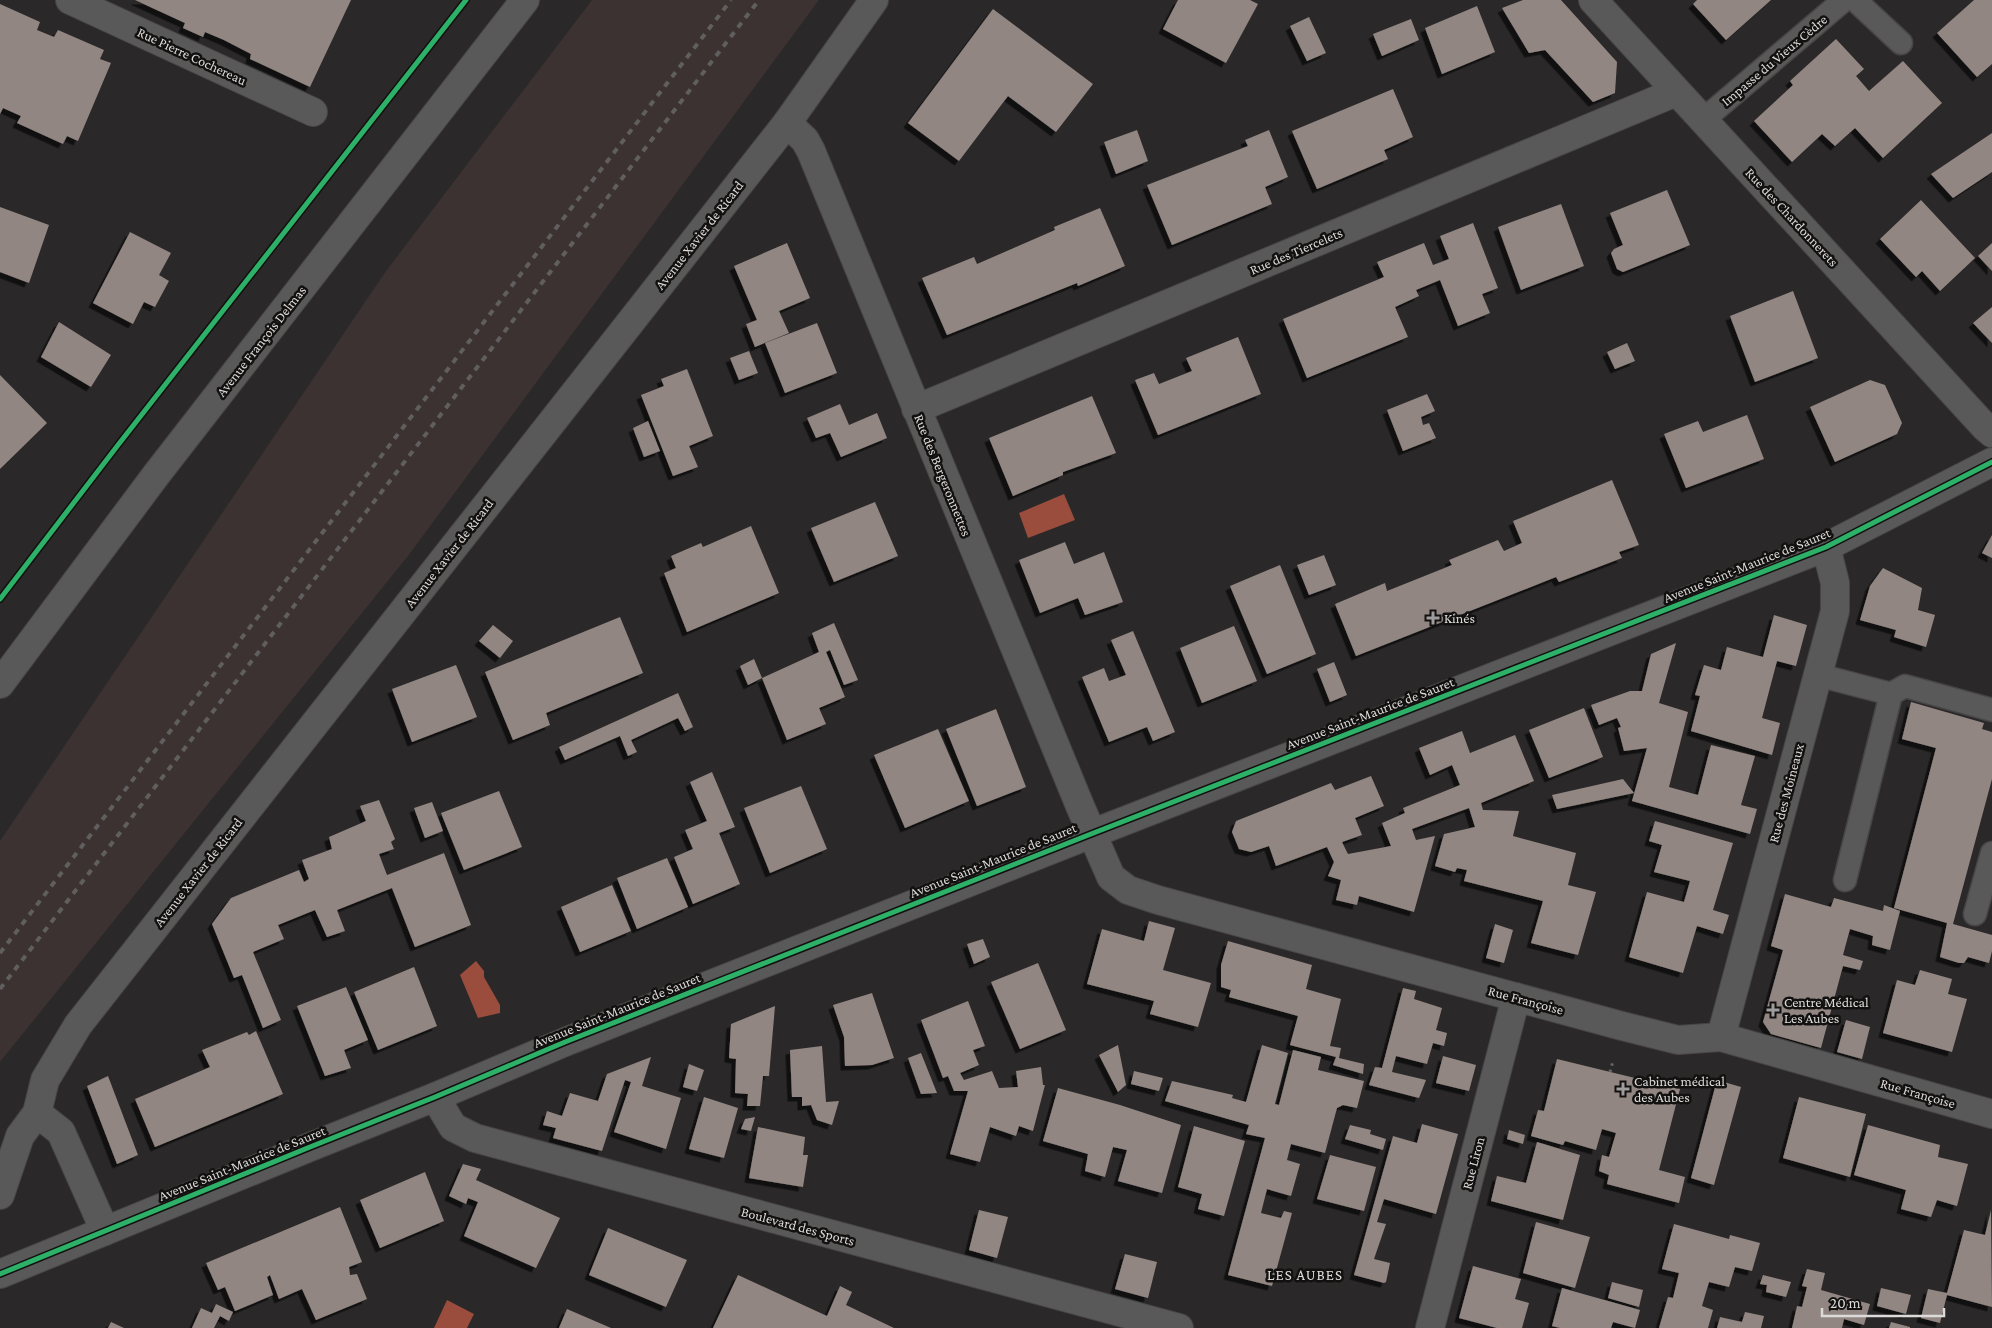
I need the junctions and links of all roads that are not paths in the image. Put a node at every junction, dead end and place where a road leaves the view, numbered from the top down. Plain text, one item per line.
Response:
1 (70, 0) edge
2 (524, 0) edge
3 (874, 0) edge
4 (1593, 0) edge
5 (1844, 0) edge
6 (1855, 0) edge
7 (1901, 43) dead end
8 (1676, 92) junction
9 (313, 112) dead end
10 (1702, 120) junction
11 (787, 123) junction
12 (916, 409) junction
13 (1992, 433) edge
14 (1992, 462) edge
15 (1826, 547) junction
16 (1818, 675) junction
17 (0, 684) edge
18 (1891, 694) junction
19 (1992, 710) edge
20 (1091, 834) junction
21 (1992, 854) edge
22 (1845, 880) dead end
23 (1975, 914) dead end
24 (1516, 997) junction
25 (1721, 1037) junction
26 (435, 1098) junction
27 (37, 1113) junction
28 (1992, 1114) edge
29 (0, 1195) edge
30 (105, 1231) junction
31 (0, 1274) edge
32 (1097, 1318) edge
33 (1179, 1328) edge
34 (1430, 1328) edge

1 - 9 street, Rue Pierre Cochereau
2 - 17 street, Avenue François Delmas
3 - 11 street, Avenue Xavier de Ricard
4 - 8 street, Rue des Chardonnerets
5 - 10 lane, Impasse du Vieux Cèdre
6 - 7 lane
8 - 10 street, Rue des Chardonnerets
8 - 12 street, Rue des Tiercelets
10 - 13 street, Rue des Chardonnerets
11 - 12 street, Rue des Bergeronnettes
11 - 27 street, Avenue Xavier de Ricard
12 - 20 street, Rue des Bergeronnettes
14 - 15 street, Avenue Saint-Maurice de Sauret
15 - 16 street, Rue des Moineaux
15 - 20 street, Avenue Saint-Maurice de Sauret
16 - 18 lane
16 - 25 street, Rue des Moineaux
18 - 19 lane
18 - 22 lane
20 - 24 street, Rue Françoise
20 - 26 street, Avenue Saint-Maurice de Sauret
21 - 23 lane
24 - 25 street, Rue Françoise
24 - 34 street, Rue Liron
25 - 28 street, Rue Françoise
26 - 30 street, Avenue Saint-Maurice de Sauret
26 - 32 street, Boulevard des Sports
27 - 29 street, Avenue Xavier de Ricard
27 - 30 street
30 - 31 street, Avenue Saint-Maurice de Sauret
32 - 33 street, Boulevard des Sports

